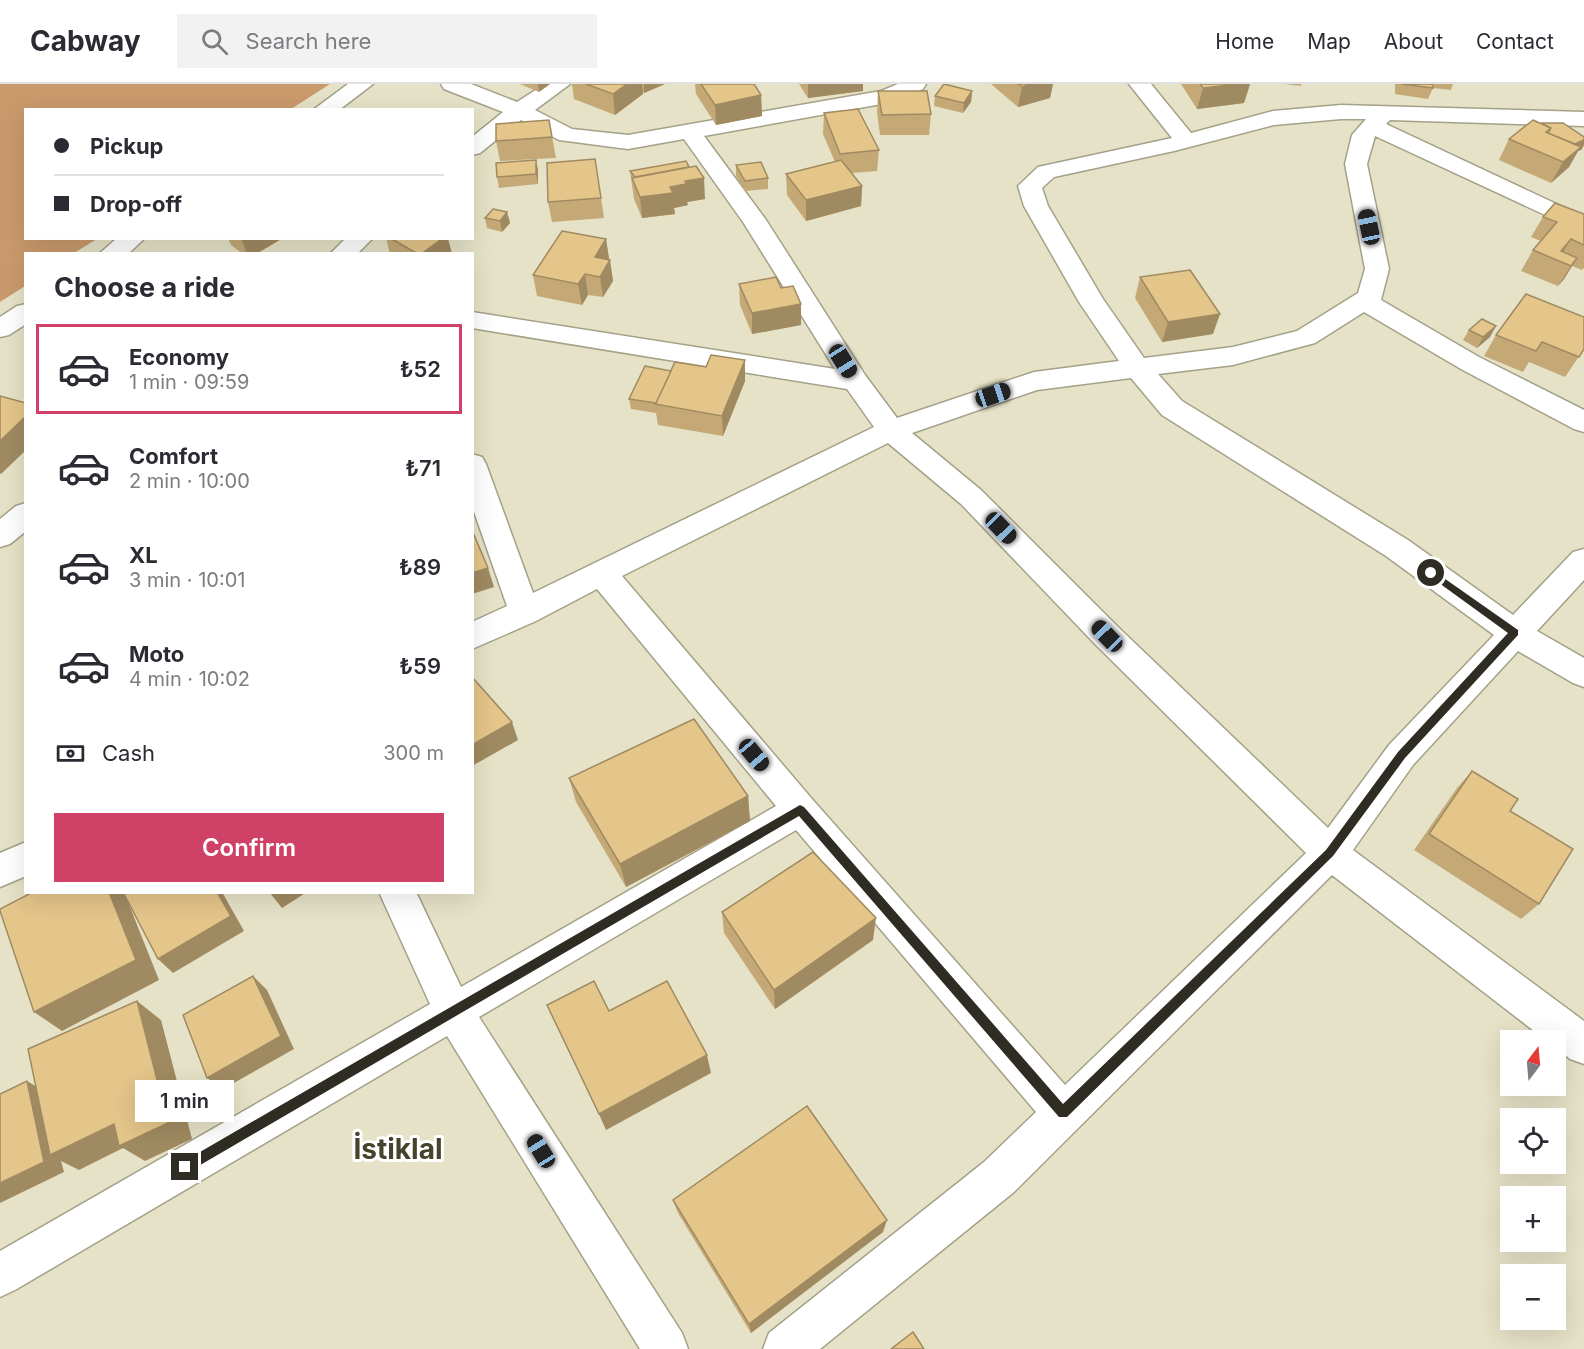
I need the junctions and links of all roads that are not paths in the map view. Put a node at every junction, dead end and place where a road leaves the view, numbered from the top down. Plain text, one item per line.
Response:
1 (362, 84) edge
2 (452, 84) edge
3 (559, 84) edge
4 (915, 84) edge
5 (1140, 84) edge
6 (327, 108) edge
7 (519, 111) junction
8 (1584, 119) edge
9 (1378, 120) junction
10 (689, 131) junction
11 (1186, 141) junction
12 (474, 146) edge
13 (1584, 226) edge
14 (130, 240) edge
15 (359, 240) edge
16 (114, 252) edge
17 (344, 252) edge
18 (1363, 301) junction
19 (24, 313) edge
20 (474, 321) edge
21 (0, 330) edge
22 (1138, 369) junction
23 (856, 381) junction
24 (1584, 422) edge
25 (891, 430) junction
26 (474, 470) edge
27 (24, 516) edge
28 (0, 536) edge
29 (1584, 560) edge
30 (601, 573) junction
31 (525, 612) junction
32 (1514, 633) junction
33 (474, 636) edge
34 (1584, 674) edge
35 (800, 810) junction
36 (1330, 853) junction
37 (24, 859) edge
38 (0, 871) edge
39 (398, 894) edge
40 (453, 1011) junction
41 (1584, 1045) edge
42 (1063, 1113) junction
43 (0, 1275) edge
44 (666, 1349) edge
45 (785, 1349) edge

1 - 6 street
2 - 7 street
3 - 7 street
4 - 10 street
5 - 11 street
7 - 10 street
7 - 12 street
8 - 9 street
9 - 11 street
9 - 13 street
9 - 18 street
10 - 23 street
11 - 22 street
14 - 16 street
15 - 17 street
18 - 22 street
18 - 24 street
19 - 21 street
20 - 23 street
22 - 25 street
22 - 32 street
23 - 25 street
25 - 30 street
25 - 36 street
26 - 31 street
27 - 28 street
29 - 32 street
30 - 31 street
30 - 35 street
31 - 33 street
32 - 34 street
32 - 36 street
35 - 40 street
35 - 42 street
36 - 41 street
36 - 42 street
37 - 38 street
39 - 40 street
40 - 43 street
40 - 44 street
42 - 45 street

